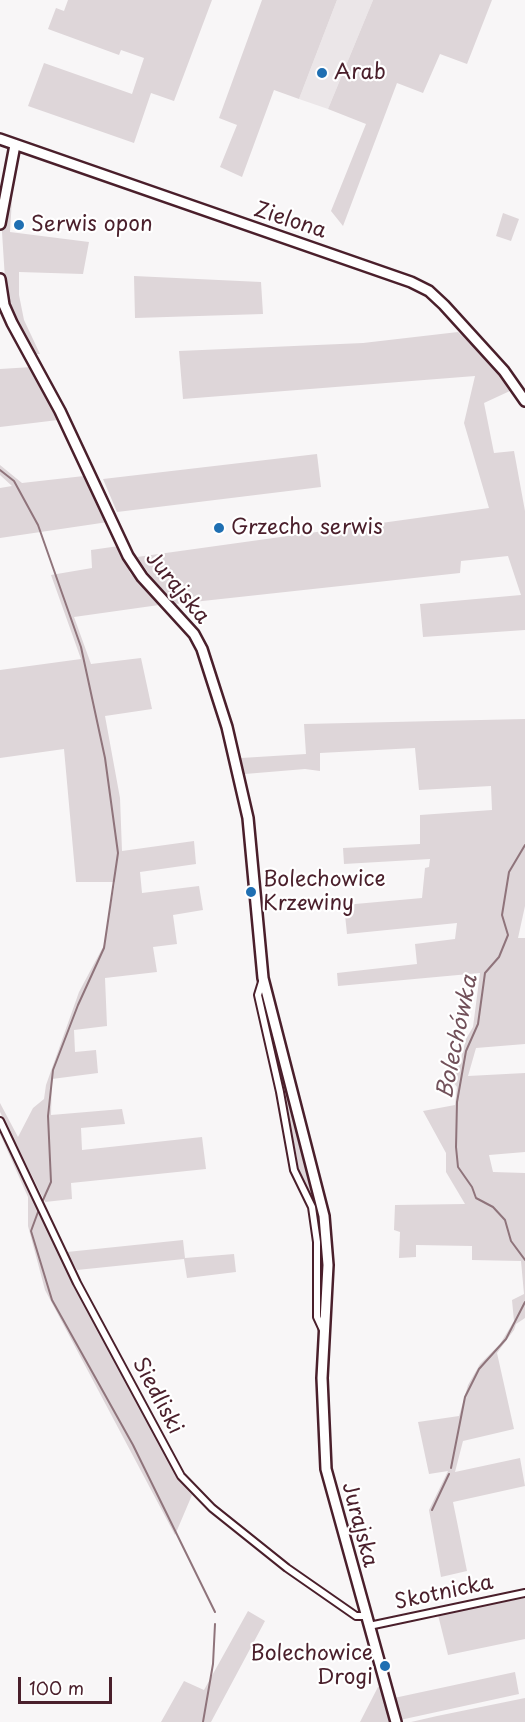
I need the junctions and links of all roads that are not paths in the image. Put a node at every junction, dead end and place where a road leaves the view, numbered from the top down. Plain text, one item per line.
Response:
1 (0, 139) edge
2 (15, 145) junction
3 (0, 224) edge
4 (0, 279) edge
5 (525, 401) edge
6 (263, 978) junction
7 (0, 1121) edge
8 (324, 1331) junction
9 (525, 1593) edge
10 (366, 1616) junction
11 (369, 1626) junction
12 (396, 1722) edge

1 - 2 street, Zielona
2 - 3 street
2 - 5 street, Zielona
4 - 6 street, Jurajska
6 - 8 street, Jurajska
6 - 8 street, Jurajska
7 - 10 street, Siedliski
8 - 10 street, Jurajska
9 - 11 street, Skotnicka
10 - 11 street, Jurajska
11 - 12 street, Jurajska

